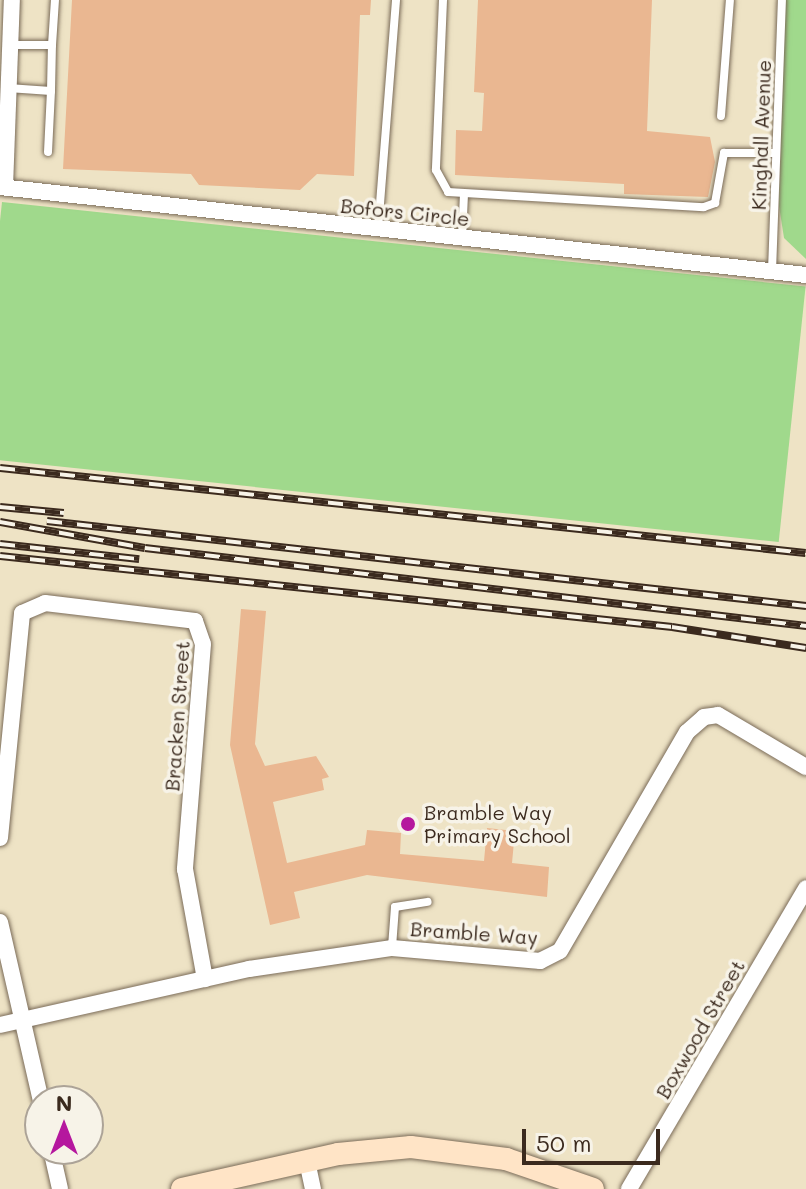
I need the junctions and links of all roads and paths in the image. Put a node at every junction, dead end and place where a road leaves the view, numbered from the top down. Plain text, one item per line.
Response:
1 (12, 0) edge
2 (55, 0) edge
3 (396, 0) edge
4 (443, 0) edge
5 (730, 0) edge
6 (782, 0) edge
7 (10, 45) junction
8 (52, 45) junction
9 (8, 88) junction
10 (51, 91) junction
11 (721, 116) dead end
12 (48, 152) dead end
13 (776, 153) junction
14 (2, 187) edge
15 (464, 194) junction
16 (378, 229) junction
17 (462, 238) junction
18 (772, 271) junction
19 (806, 275) edge
20 (806, 767) edge
21 (0, 838) edge
22 (806, 888) edge
23 (428, 902) dead end
24 (0, 922) edge
25 (392, 948) junction
26 (205, 979) junction
27 (22, 1020) junction
28 (0, 1025) edge
29 (37, 1085) edge
30 (307, 1161) junction
31 (55, 1165) edge
32 (60, 1189) edge
33 (182, 1189) edge
34 (313, 1189) edge
35 (593, 1189) edge
36 (629, 1189) edge

1 - 7 street
2 - 8 lane
3 - 16 lane
4 - 15 lane
5 - 11 lane
6 - 13 lane, Kinghall Avenue
7 - 8 lane
7 - 9 street
8 - 10 lane
9 - 10 lane
9 - 14 street
10 - 12 lane
13 - 15 lane
13 - 18 lane, Kinghall Avenue
14 - 16 street, Bofors Circle
15 - 17 lane
16 - 17 street, Bofors Circle
17 - 18 street, Bofors Circle
18 - 19 street, Bofors Circle
20 - 25 street, Bramble Way
21 - 26 street, Bracken Street
22 - 36 street, Boxwood Street
23 - 25 lane
24 - 27 street
25 - 26 street, Bramble Way
26 - 27 street, Bramble Way
27 - 28 street, Bramble Way
27 - 29 street
30 - 33 street
30 - 34 street
30 - 35 street
31 - 32 street

